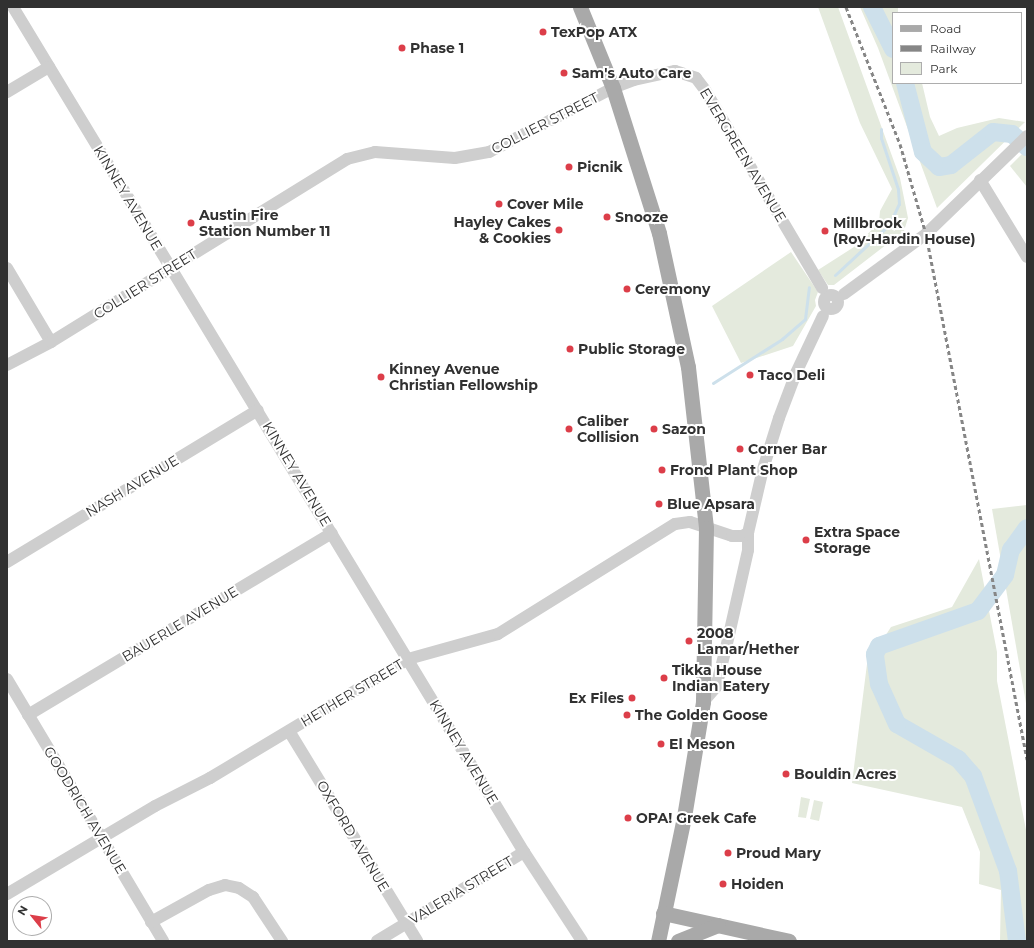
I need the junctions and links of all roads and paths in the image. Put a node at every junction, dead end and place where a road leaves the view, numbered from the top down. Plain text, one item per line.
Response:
1 (13, 7) edge
2 (580, 7) edge
3 (49, 67) junction
4 (613, 88) junction
5 (7, 92) edge
6 (1027, 136) edge
7 (980, 180) junction
8 (1027, 257) edge
9 (7, 268) edge
10 (171, 269) junction
11 (830, 300) junction
12 (51, 342) junction
13 (7, 365) edge
14 (258, 410) junction
15 (706, 528) junction
16 (332, 533) junction
17 (748, 533) junction
18 (7, 562) edge
19 (408, 659) junction
20 (7, 679) edge
21 (703, 702) junction
22 (28, 715) junction
23 (289, 732) junction
24 (101, 839) junction
25 (524, 852) junction
26 (7, 894) edge
27 (663, 913) junction
28 (151, 922) junction
29 (406, 924) junction
30 (718, 925) junction
31 (163, 941) edge
32 (282, 941) edge
33 (377, 941) edge
34 (417, 941) edge
35 (582, 941) edge
36 (658, 941) edge
37 (678, 941) edge
38 (789, 941) edge

1 - 3 street, KINNEY AVENUE
2 - 4 main road
3 - 5 street
3 - 10 street, KINNEY AVENUE
4 - 10 street, COLLIER STREET
4 - 11 street, EVERGREEN AVENUE
4 - 15 main road
6 - 7 street
7 - 8 street
7 - 11 street
9 - 12 street
10 - 12 street, COLLIER STREET
10 - 14 street, KINNEY AVENUE
11 - 17 street
12 - 13 street, COLLIER STREET
14 - 16 street, KINNEY AVENUE
14 - 18 street, NASH AVENUE
15 - 17 street, HETHER STREET
15 - 19 street, HETHER STREET
15 - 21 main road
16 - 19 street, KINNEY AVENUE
16 - 22 street, BAUERLE AVENUE
17 - 21 street
19 - 23 street, HETHER STREET
19 - 25 street, KINNEY AVENUE
20 - 22 street, GOODRICH AVENUE
21 - 27 main road
22 - 24 street, GOODRICH AVENUE
23 - 24 street, HETHER STREET
23 - 29 street, OXFORD AVENUE
24 - 26 street, HETHER STREET
24 - 28 street, GOODRICH AVENUE
25 - 29 street, VALERIA STREET
25 - 35 street, KINNEY AVENUE
27 - 30 main road
27 - 36 main road
28 - 31 street, GOODRICH AVENUE
28 - 32 street
29 - 33 street, VALERIA STREET
29 - 34 street, OXFORD AVENUE
30 - 37 main road
30 - 38 main road

